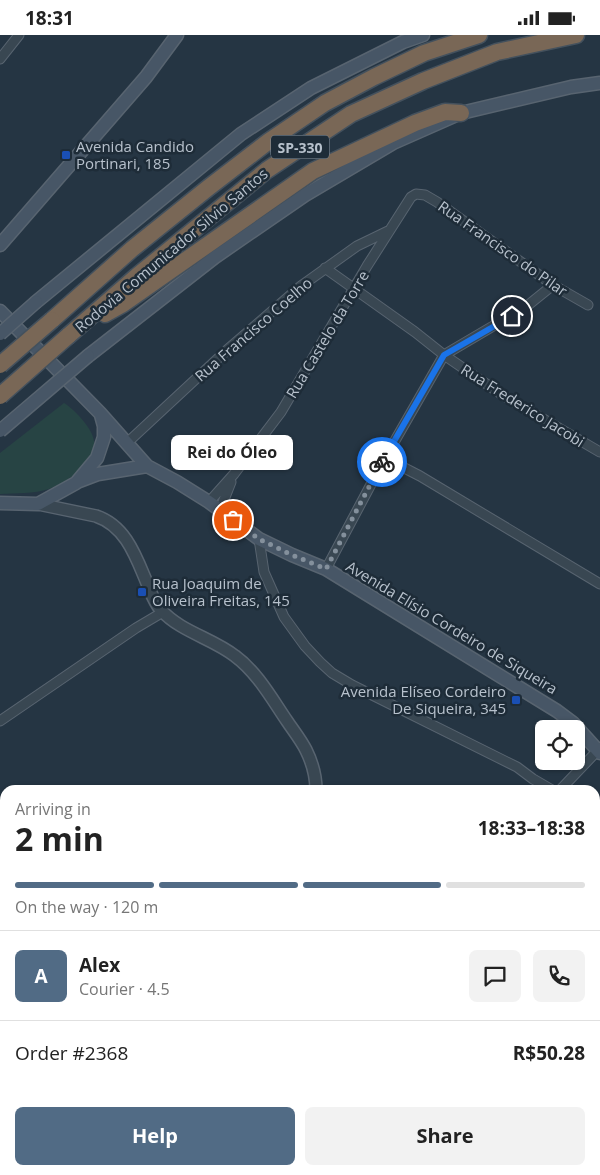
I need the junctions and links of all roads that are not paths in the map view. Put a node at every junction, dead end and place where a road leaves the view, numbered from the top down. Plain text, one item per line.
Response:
1 (20, 35) edge
2 (177, 35) edge
3 (423, 35) edge
4 (479, 35) edge
5 (576, 35) edge
6 (0, 59) edge
7 (600, 83) edge
8 (461, 113) junction
9 (418, 193) joint
10 (389, 231) junction
11 (0, 245) edge
12 (325, 268) junction
13 (553, 285) junction
14 (354, 290) junction
15 (588, 305) dead end
16 (0, 311) edge
17 (0, 334) edge
18 (70, 335) junction
19 (444, 355) junction
20 (0, 365) edge
21 (0, 396) edge
22 (100, 413) junction
23 (0, 431) edge
24 (128, 442) junction
25 (600, 452) edge
26 (385, 458) junction
27 (147, 466) junction
28 (234, 474) junction
29 (76, 483) junction
30 (209, 502) junction
31 (0, 503) edge
32 (38, 504) junction
33 (220, 510) junction
34 (259, 539) junction
35 (326, 569) junction
36 (600, 584) edge
37 (162, 612) junction
38 (0, 721) edge
39 (599, 751) edge
40 (316, 785) edge
41 (543, 785) edge
42 (565, 785) edge

1 - 6 street
2 - 11 main road
3 - 17 main road, bridge
4 - 20 highway, Rodovia Comunicador Silvio Santos / SP-330, bridge
5 - 18 highway, Rodovia Comunicador Silvio Santos / SP-330
7 - 8 main road
8 - 18 highway
8 - 23 main road, bridge
9 - 10 street, Rua Castelo da Torre
9 - 13 street, Rua Francisco do Pilar
10 - 12 street, Rua Francisco Coelho
10 - 14 street, Rua Castelo da Torre
12 - 14 street, Rua Frederico Jacobi
12 - 24 street, Rua Francisco Coelho
13 - 15 street, Rua Francisco do Pilar
13 - 19 street
14 - 19 street, Rua Frederico Jacobi
14 - 28 street, Rua Castelo da Torre
16 - 22 main road, Avenida Elísio Cordeiro de Siqueira
18 - 21 highway, Rodovia Comunicador Silvio Santos / SP-330, bridge
19 - 25 street, Rua Frederico Jacobi
19 - 26 street
22 - 24 main road, Avenida Elísio Cordeiro de Siqueira
22 - 29 main road
24 - 27 main road, Avenida Elísio Cordeiro de Siqueira
26 - 35 street
26 - 36 street
27 - 29 main road
27 - 30 main road, Avenida Elísio Cordeiro de Siqueira
28 - 30 street, Rua Castelo da Torre
28 - 33 street, Rua Castelo da Torre
29 - 32 main road
30 - 33 main road, Avenida Elísio Cordeiro de Siqueira
31 - 32 main road
32 - 37 street
33 - 34 main road, Avenida Elísio Cordeiro de Siqueira
34 - 35 main road, Avenida Elísio Cordeiro de Siqueira
34 - 41 street
35 - 39 main road, Avenida Elísio Cordeiro de Siqueira
37 - 38 street
37 - 40 street
39 - 42 street

